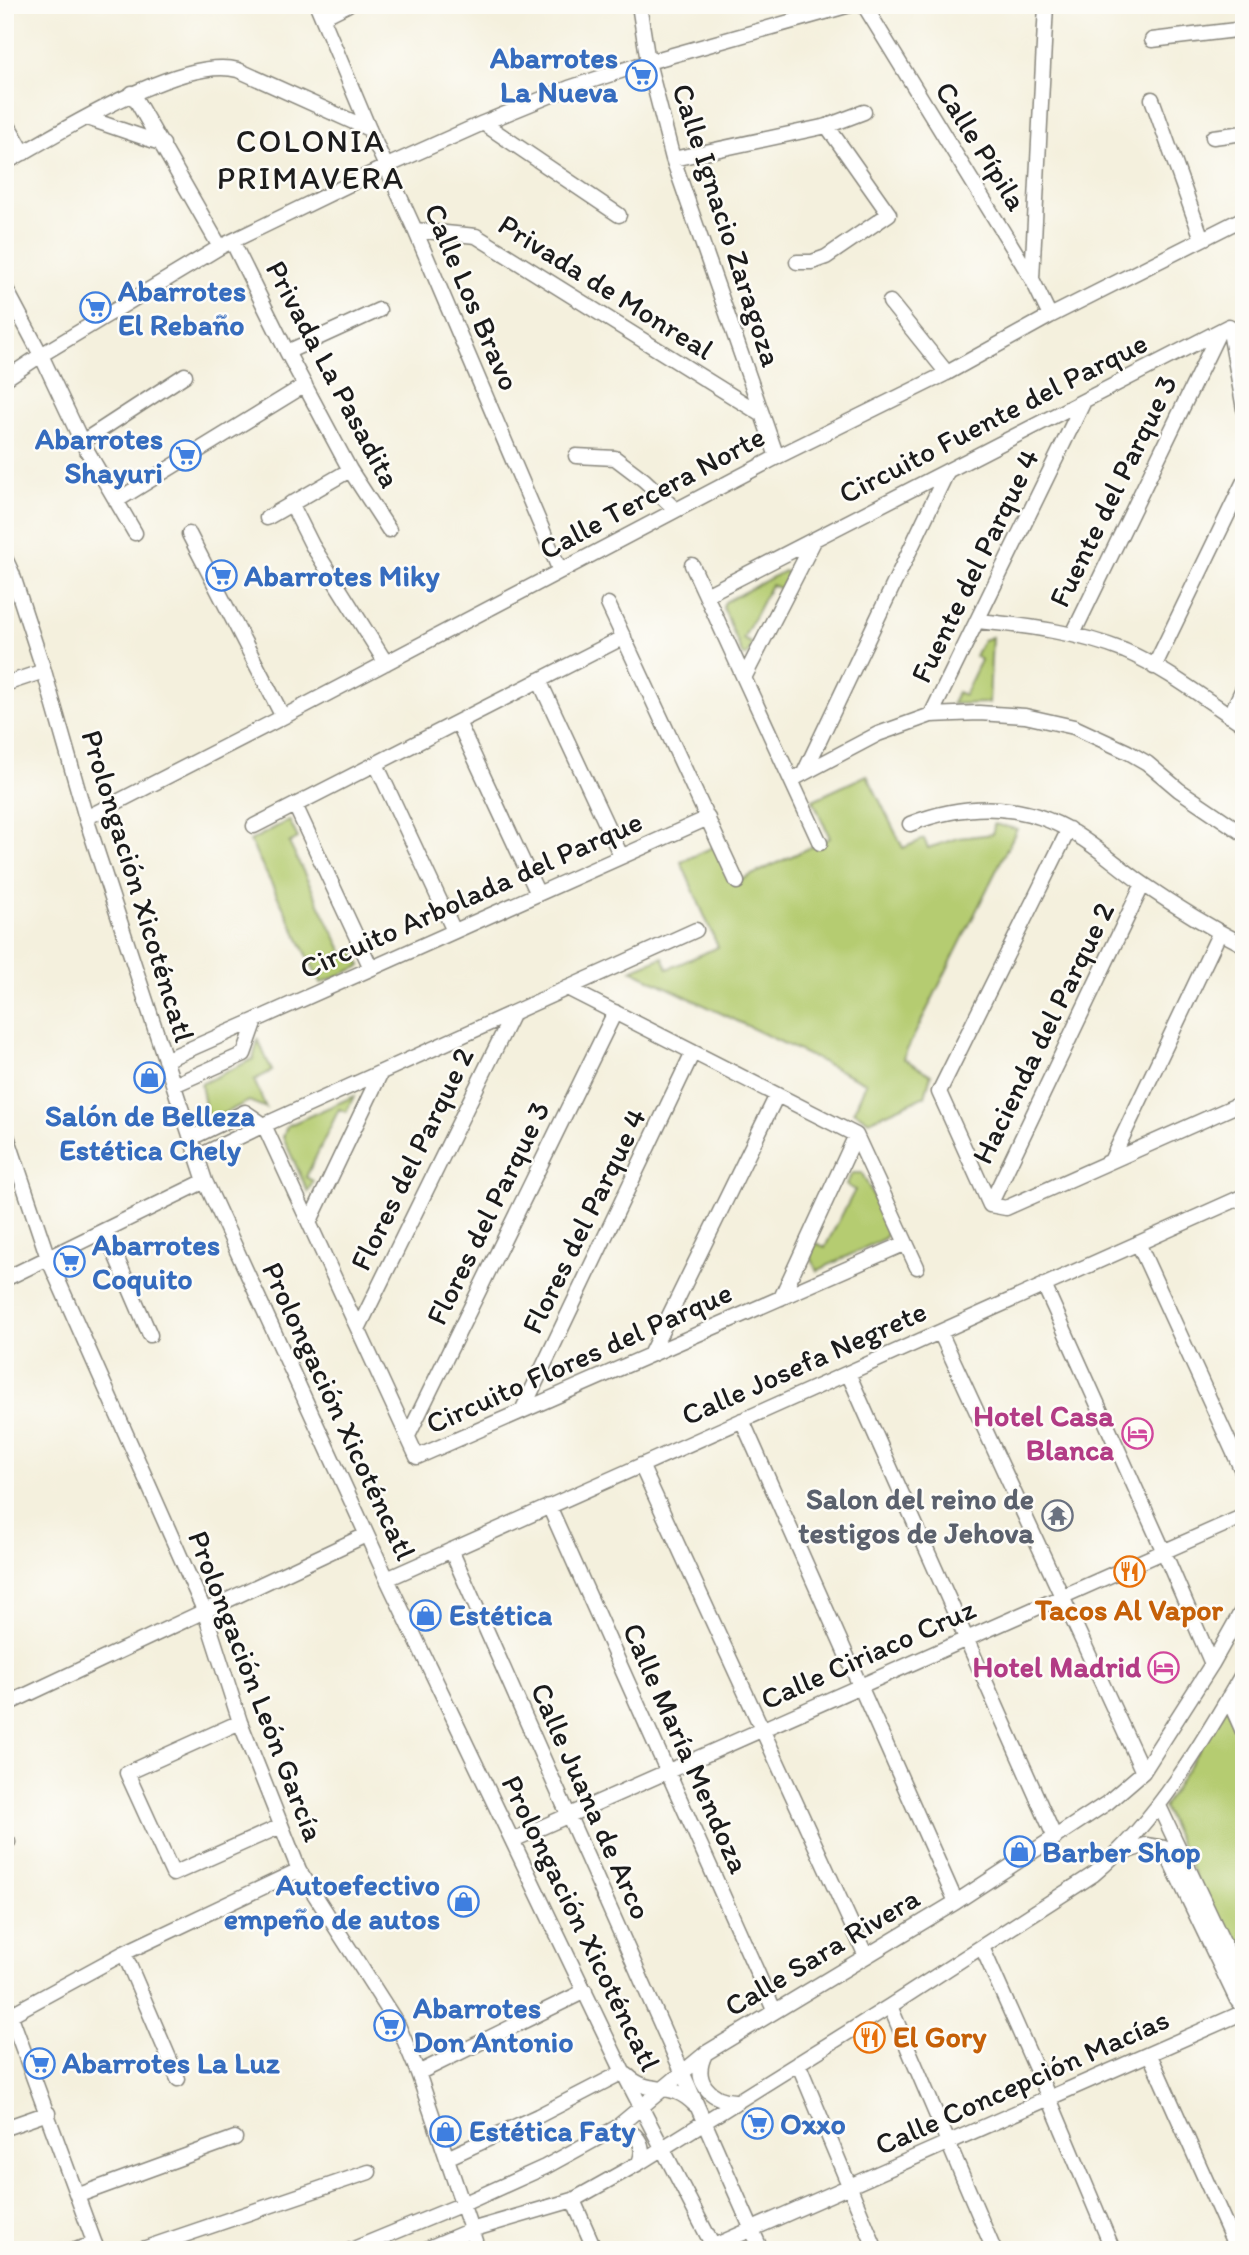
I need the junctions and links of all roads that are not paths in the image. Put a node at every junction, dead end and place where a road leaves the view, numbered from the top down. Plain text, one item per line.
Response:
1 (347, 5) edge
2 (639, 5) edge
3 (850, 5) edge
4 (864, 5) edge
5 (1046, 5) edge
6 (320, 11) edge
7 (1244, 29) edge
8 (1152, 40) dead end
9 (648, 62) junction
10 (132, 93) junction
11 (1152, 99) dead end
12 (864, 112) dead end
13 (87, 118) junction
14 (5, 120) edge
15 (483, 123) junction
16 (827, 125) junction
17 (369, 129) junction
18 (1244, 133) edge
19 (1213, 137) dead end
20 (163, 144) junction
21 (24, 153) junction
22 (673, 159) junction
23 (5, 163) edge
24 (387, 166) junction
25 (619, 215) dead end
26 (1244, 218) edge
27 (415, 230) junction
28 (1202, 239) junction
29 (226, 244) junction
30 (796, 262) dead end
31 (1032, 279) junction
32 (5, 287) edge
33 (890, 302) dead end
34 (379, 310) dead end
35 (1050, 316) junction
36 (1219, 332) junction
37 (287, 352) junction
38 (41, 355) junction
39 (947, 373) junction
40 (185, 375) dead end
41 (5, 379) edge
42 (305, 385) junction
43 (1084, 401) junction
44 (1244, 409) edge
45 (761, 414) junction
46 (82, 442) junction
47 (576, 456) dead end
48 (777, 457) junction
49 (350, 470) junction
50 (947, 472) junction
51 (1244, 481) edge
52 (116, 501) junction
53 (290, 503) junction
54 (676, 510) junction
55 (267, 518) dead end
56 (389, 530) dead end
57 (135, 533) dead end
58 (189, 534) dead end
59 (815, 539) junction
60 (5, 558) edge
61 (692, 565) dead end
62 (560, 571) junction
63 (9, 575) edge
64 (706, 595) junction
65 (608, 604) dead end
66 (978, 621) junction
67 (1073, 634) junction
68 (624, 638) junction
69 (386, 663) junction
70 (1154, 667) junction
71 (44, 671) junction
72 (744, 678) junction
73 (539, 681) junction
74 (5, 684) edge
75 (1244, 686) edge
76 (931, 715) junction
77 (1230, 716) junction
78 (283, 717) junction
79 (458, 722) junction
80 (1244, 725) edge
81 (376, 764) junction
82 (797, 776) junction
83 (295, 805) junction
84 (86, 818) junction
85 (708, 818) junction
86 (910, 824) dead end
87 (254, 826) dead end
88 (1069, 829) junction
89 (1244, 834) edge
90 (820, 843) dead end
91 (621, 856) junction
92 (737, 882) dead end
93 (1143, 884) junction
94 (538, 894) junction
95 (696, 930) dead end
96 (454, 931) junction
97 (1220, 932) junction
98 (1244, 945) edge
99 (371, 968) junction
100 (567, 988) junction
101 (615, 1012) junction
102 (513, 1013) junction
103 (256, 1020) junction
104 (694, 1052) junction
105 (165, 1060) junction
106 (381, 1072) junction
107 (174, 1085) junction
108 (1244, 1092) edge
109 (777, 1095) junction
110 (1240, 1104) edge
111 (264, 1125) junction
112 (5, 1130) edge
113 (856, 1135) junction
114 (191, 1138) junction
115 (197, 1157) junction
116 (1111, 1161) junction
117 (205, 1181) junction
118 (1243, 1199) edge
119 (990, 1205) junction
120 (309, 1223) junction
121 (104, 1231) junction
122 (906, 1243) junction
123 (1138, 1243) junction
124 (48, 1258) junction
125 (917, 1266) dead end
126 (5, 1279) edge
127 (1044, 1285) junction
128 (780, 1298) junction
129 (358, 1329) junction
130 (940, 1332) junction
131 (150, 1335) dead end
132 (650, 1355) junction
133 (848, 1373) junction
134 (522, 1411) junction
135 (742, 1420) junction
136 (408, 1436) junction
137 (641, 1465) junction
138 (1244, 1475) edge
139 (549, 1506) junction
140 (1244, 1516) edge
141 (366, 1535) junction
142 (451, 1550) junction
143 (1164, 1552) junction
144 (387, 1578) junction
145 (1062, 1596) junction
146 (1244, 1607) edge
147 (204, 1610) junction
148 (966, 1639) junction
149 (1212, 1664) junction
150 (1244, 1671) edge
151 (859, 1686) junction
152 (1244, 1691) edge
153 (1228, 1698) junction
154 (5, 1705) edge
155 (240, 1722) junction
156 (762, 1730) junction
157 (1244, 1734) edge
158 (668, 1772) junction
159 (1143, 1772) junction
160 (1159, 1806) junction
161 (569, 1815) junction
162 (281, 1826) junction
163 (1055, 1838) junction
164 (513, 1840) junction
165 (1117, 1854) junction
166 (299, 1870) junction
167 (956, 1902) junction
168 (982, 1947) junction
169 (124, 1954) junction
170 (866, 1956) junction
171 (1244, 1987) edge
172 (585, 1991) junction
173 (5, 2000) edge
174 (890, 2006) junction
175 (774, 2010) junction
176 (1244, 2011) edge
177 (12, 2014) junction
178 (706, 2053) junction
179 (1150, 2055) junction
180 (798, 2063) junction
181 (623, 2072) junction
182 (418, 2073) junction
183 (683, 2073) junction
184 (177, 2079) dead end
185 (659, 2092) junction
186 (1049, 2098) junction
187 (735, 2101) junction
188 (641, 2107) junction
189 (48, 2113) junction
190 (701, 2115) junction
191 (5, 2128) edge
192 (616, 2128) junction
193 (653, 2131) junction
194 (235, 2138) dead end
195 (948, 2143) junction
196 (662, 2149) junction
197 (447, 2158) junction
198 (639, 2163) junction
199 (369, 2172) dead end
200 (850, 2187) junction
201 (79, 2195) junction
202 (573, 2200) junction
203 (463, 2204) junction
204 (471, 2230) junction
205 (751, 2230) junction
206 (96, 2247) edge
207 (712, 2249) edge
208 (75, 2250) edge
209 (141, 2250) edge
210 (351, 2250) edge
211 (424, 2250) edge
212 (478, 2250) edge
213 (595, 2250) edge
214 (761, 2250) edge
215 (876, 2250) edge
216 (994, 2250) edge
217 (1113, 2250) edge
218 (1237, 2250) edge

1 - 6 street
2 - 9 street, Calle Ignacio Zaragoza
3 - 9 street
4 - 31 street, Calle Pípila
5 - 31 street
6 - 17 street, Calle Los Bravo
7 - 8 street
9 - 15 street
9 - 22 street, Calle Ignacio Zaragoza
10 - 13 street
10 - 17 street
10 - 20 street, Privada La Pasadita
11 - 28 street
12 - 16 street
13 - 20 street
13 - 21 street
14 - 21 street
15 - 24 street
15 - 25 street
16 - 22 street
16 - 30 street
17 - 24 street, Calle Los Bravo
18 - 19 street
20 - 29 street, Privada La Pasadita
21 - 23 street
22 - 45 street, Calle Ignacio Zaragoza
24 - 27 street, Calle Los Bravo
24 - 29 street
26 - 28 street, Calle Tercera Norte
27 - 45 street, Privada de Monreal
27 - 62 street, Calle Los Bravo
28 - 35 street, Calle Tercera Norte
29 - 37 street, Privada La Pasadita
29 - 38 street
31 - 35 street, Calle Pípila
32 - 38 street
33 - 39 street
34 - 37 street
35 - 39 street, Calle Tercera Norte
36 - 43 street, Circuito Fuente del Parque
36 - 44 street
36 - 67 street, Fuente del Parque 3
37 - 42 street, Privada La Pasadita
38 - 41 street
38 - 46 street
39 - 48 street, Calle Tercera Norte
40 - 46 street
42 - 49 street, Privada La Pasadita
42 - 52 street
43 - 50 street, Circuito Fuente del Parque
43 - 66 street, Fuente del Parque 4
45 - 48 street, Calle Ignacio Zaragoza
46 - 52 street
47 - 54 street
48 - 54 street, Calle Tercera Norte
49 - 53 street
49 - 56 street, Privada La Pasadita
50 - 59 street, Circuito Fuente del Parque
50 - 82 street
51 - 70 street
52 - 57 street
53 - 55 street
53 - 69 street
54 - 62 street, Calle Tercera Norte
58 - 78 street
59 - 64 street, Circuito Fuente del Parque
59 - 72 street
60 - 63 street, Prolongación Xicoténcatl
61 - 64 street
62 - 69 street, Calle Tercera Norte
63 - 71 street, Prolongación Xicoténcatl
64 - 72 street
65 - 68 street
66 - 67 street
66 - 76 street, Fuente del Parque 4
67 - 70 street
68 - 73 street
68 - 85 street
69 - 78 street, Calle Tercera Norte
70 - 77 street
71 - 74 street
71 - 84 street, Prolongación Xicoténcatl
72 - 82 street
73 - 79 street
73 - 91 street
75 - 77 street
76 - 82 street
76 - 89 street
77 - 80 street
78 - 84 street, Calle Tercera Norte
79 - 81 street
79 - 94 street
81 - 83 street
81 - 96 street
82 - 90 street
83 - 87 street
83 - 99 street
84 - 105 street, Prolongación Xicoténcatl
85 - 91 street, Circuito Arbolada del Parque
85 - 92 street
86 - 88 street
88 - 93 street
88 - 119 street
91 - 94 street, Circuito Arbolada del Parque
93 - 97 street
93 - 119 street, Hacienda del Parque 2
94 - 96 street, Circuito Arbolada del Parque
95 - 100 street
96 - 99 street, Circuito Arbolada del Parque
97 - 98 street
97 - 116 street
99 - 103 street, Circuito Arbolada del Parque
100 - 101 street
100 - 102 street
101 - 104 street
101 - 136 street, Flores del Parque 3
102 - 106 street
102 - 129 street, Flores del Parque 2
103 - 105 street, Circuito Arbolada del Parque
103 - 107 street
104 - 109 street
104 - 134 street, Flores del Parque 4
105 - 107 street, Prolongación Xicoténcatl
106 - 111 street
106 - 120 street
107 - 114 street, Prolongación Xicoténcatl
108 - 110 street
109 - 113 street
109 - 132 street
110 - 116 street
111 - 114 street
111 - 115 street
111 - 120 street, Circuito Flores del Parque
112 - 124 street, Prolongación León García
113 - 122 street
113 - 128 street
114 - 115 street, Prolongación Xicoténcatl
115 - 117 street, Prolongación Xicoténcatl
116 - 119 street
117 - 121 street
117 - 141 street, Prolongación Xicoténcatl
118 - 123 street, Calle Josefa Negrete
120 - 129 street, Circuito Flores del Parque
121 - 124 street
121 - 131 street
122 - 125 street
122 - 128 street, Circuito Flores del Parque
123 - 127 street, Calle Josefa Negrete
123 - 138 street
124 - 126 street
124 - 147 street, Prolongación León García
127 - 130 street, Calle Josefa Negrete
127 - 143 street
128 - 132 street, Circuito Flores del Parque
129 - 136 street, Circuito Flores del Parque
130 - 133 street, Calle Josefa Negrete
130 - 145 street
132 - 134 street, Circuito Flores del Parque
133 - 135 street, Calle Josefa Negrete
133 - 148 street
134 - 136 street, Circuito Flores del Parque
135 - 137 street, Calle Josefa Negrete
135 - 151 street
137 - 139 street, Calle Josefa Negrete
137 - 156 street
139 - 142 street, Calle Josefa Negrete
139 - 158 street, Calle María Mendoza
140 - 143 street, Calle Ciriaco Cruz
141 - 144 street, Prolongación Xicoténcatl
141 - 147 street
142 - 144 street, Calle Josefa Negrete
142 - 161 street, Calle Juana de Arco
143 - 145 street, Calle Ciriaco Cruz
143 - 149 street
144 - 164 street, Prolongación Xicoténcatl
145 - 148 street, Calle Ciriaco Cruz
145 - 159 street
146 - 149 street, Calle Sara Rivera
147 - 154 street
147 - 155 street, Prolongación León García
148 - 151 street, Calle Ciriaco Cruz
148 - 163 street
149 - 159 street, Calle Sara Rivera
150 - 153 street
151 - 156 street, Calle Ciriaco Cruz
151 - 167 street
152 - 153 street
153 - 157 street
153 - 160 street
155 - 162 street, Prolongación León García
155 - 162 street
156 - 158 street, Calle Ciriaco Cruz
156 - 170 street
158 - 161 street, Calle Ciriaco Cruz
158 - 175 street, Calle María Mendoza
159 - 163 street, Calle Sara Rivera
160 - 165 street
160 - 171 street
161 - 164 street, Calle Ciriaco Cruz
161 - 183 street, Calle Juana de Arco
162 - 166 street, Prolongación León García
163 - 167 street, Calle Sara Rivera
164 - 172 street, Prolongación Xicoténcatl
165 - 168 street
165 - 176 street
166 - 169 street
166 - 182 street, Prolongación León García
167 - 170 street, Calle Sara Rivera
168 - 174 street
168 - 186 street
169 - 177 street
169 - 184 street
170 - 175 street, Calle Sara Rivera
172 - 181 street, Prolongación Xicoténcatl
172 - 182 street
173 - 177 street
174 - 180 street
174 - 195 street
175 - 178 street, Calle Sara Rivera
176 - 179 street, Calle Concepción Macías
177 - 189 street
178 - 183 street, Calle Sara Rivera
178 - 187 street
179 - 186 street, Calle Concepción Macías
179 - 218 street
180 - 187 street
180 - 200 street
181 - 185 street
181 - 188 street, Prolongación Xicoténcatl
181 - 197 street
182 - 197 street, Prolongación León García
183 - 185 street, Calle Sara Rivera
183 - 190 street, Prolongación Xicoténcatl
185 - 188 street, Calle Sara Rivera
185 - 190 street
185 - 193 street
186 - 195 street, Calle Concepción Macías
186 - 217 street
187 - 190 street
188 - 192 street, Calle Sara Rivera
188 - 193 street, Prolongación Xicoténcatl
189 - 191 street
189 - 201 street
190 - 196 street
190 - 205 street, Prolongación Xicoténcatl
192 - 198 street
192 - 203 street, Calle Sara Rivera
193 - 196 street, Prolongación Xicoténcatl
194 - 201 street
195 - 200 street, Calle Concepción Macías
195 - 216 street
196 - 198 street
196 - 207 street, Prolongación Xicoténcatl
197 - 203 street, Prolongación León García
198 - 202 street
199 - 209 street
200 - 205 street, Calle Concepción Macías
200 - 215 street
201 - 206 street
202 - 204 street
202 - 213 street
203 - 204 street, Prolongación León García
203 - 210 street, Calle Sara Rivera
204 - 211 street
204 - 212 street, Prolongación León García
205 - 207 street, Calle Concepción Macías
205 - 214 street, Prolongación Xicoténcatl
206 - 208 street

